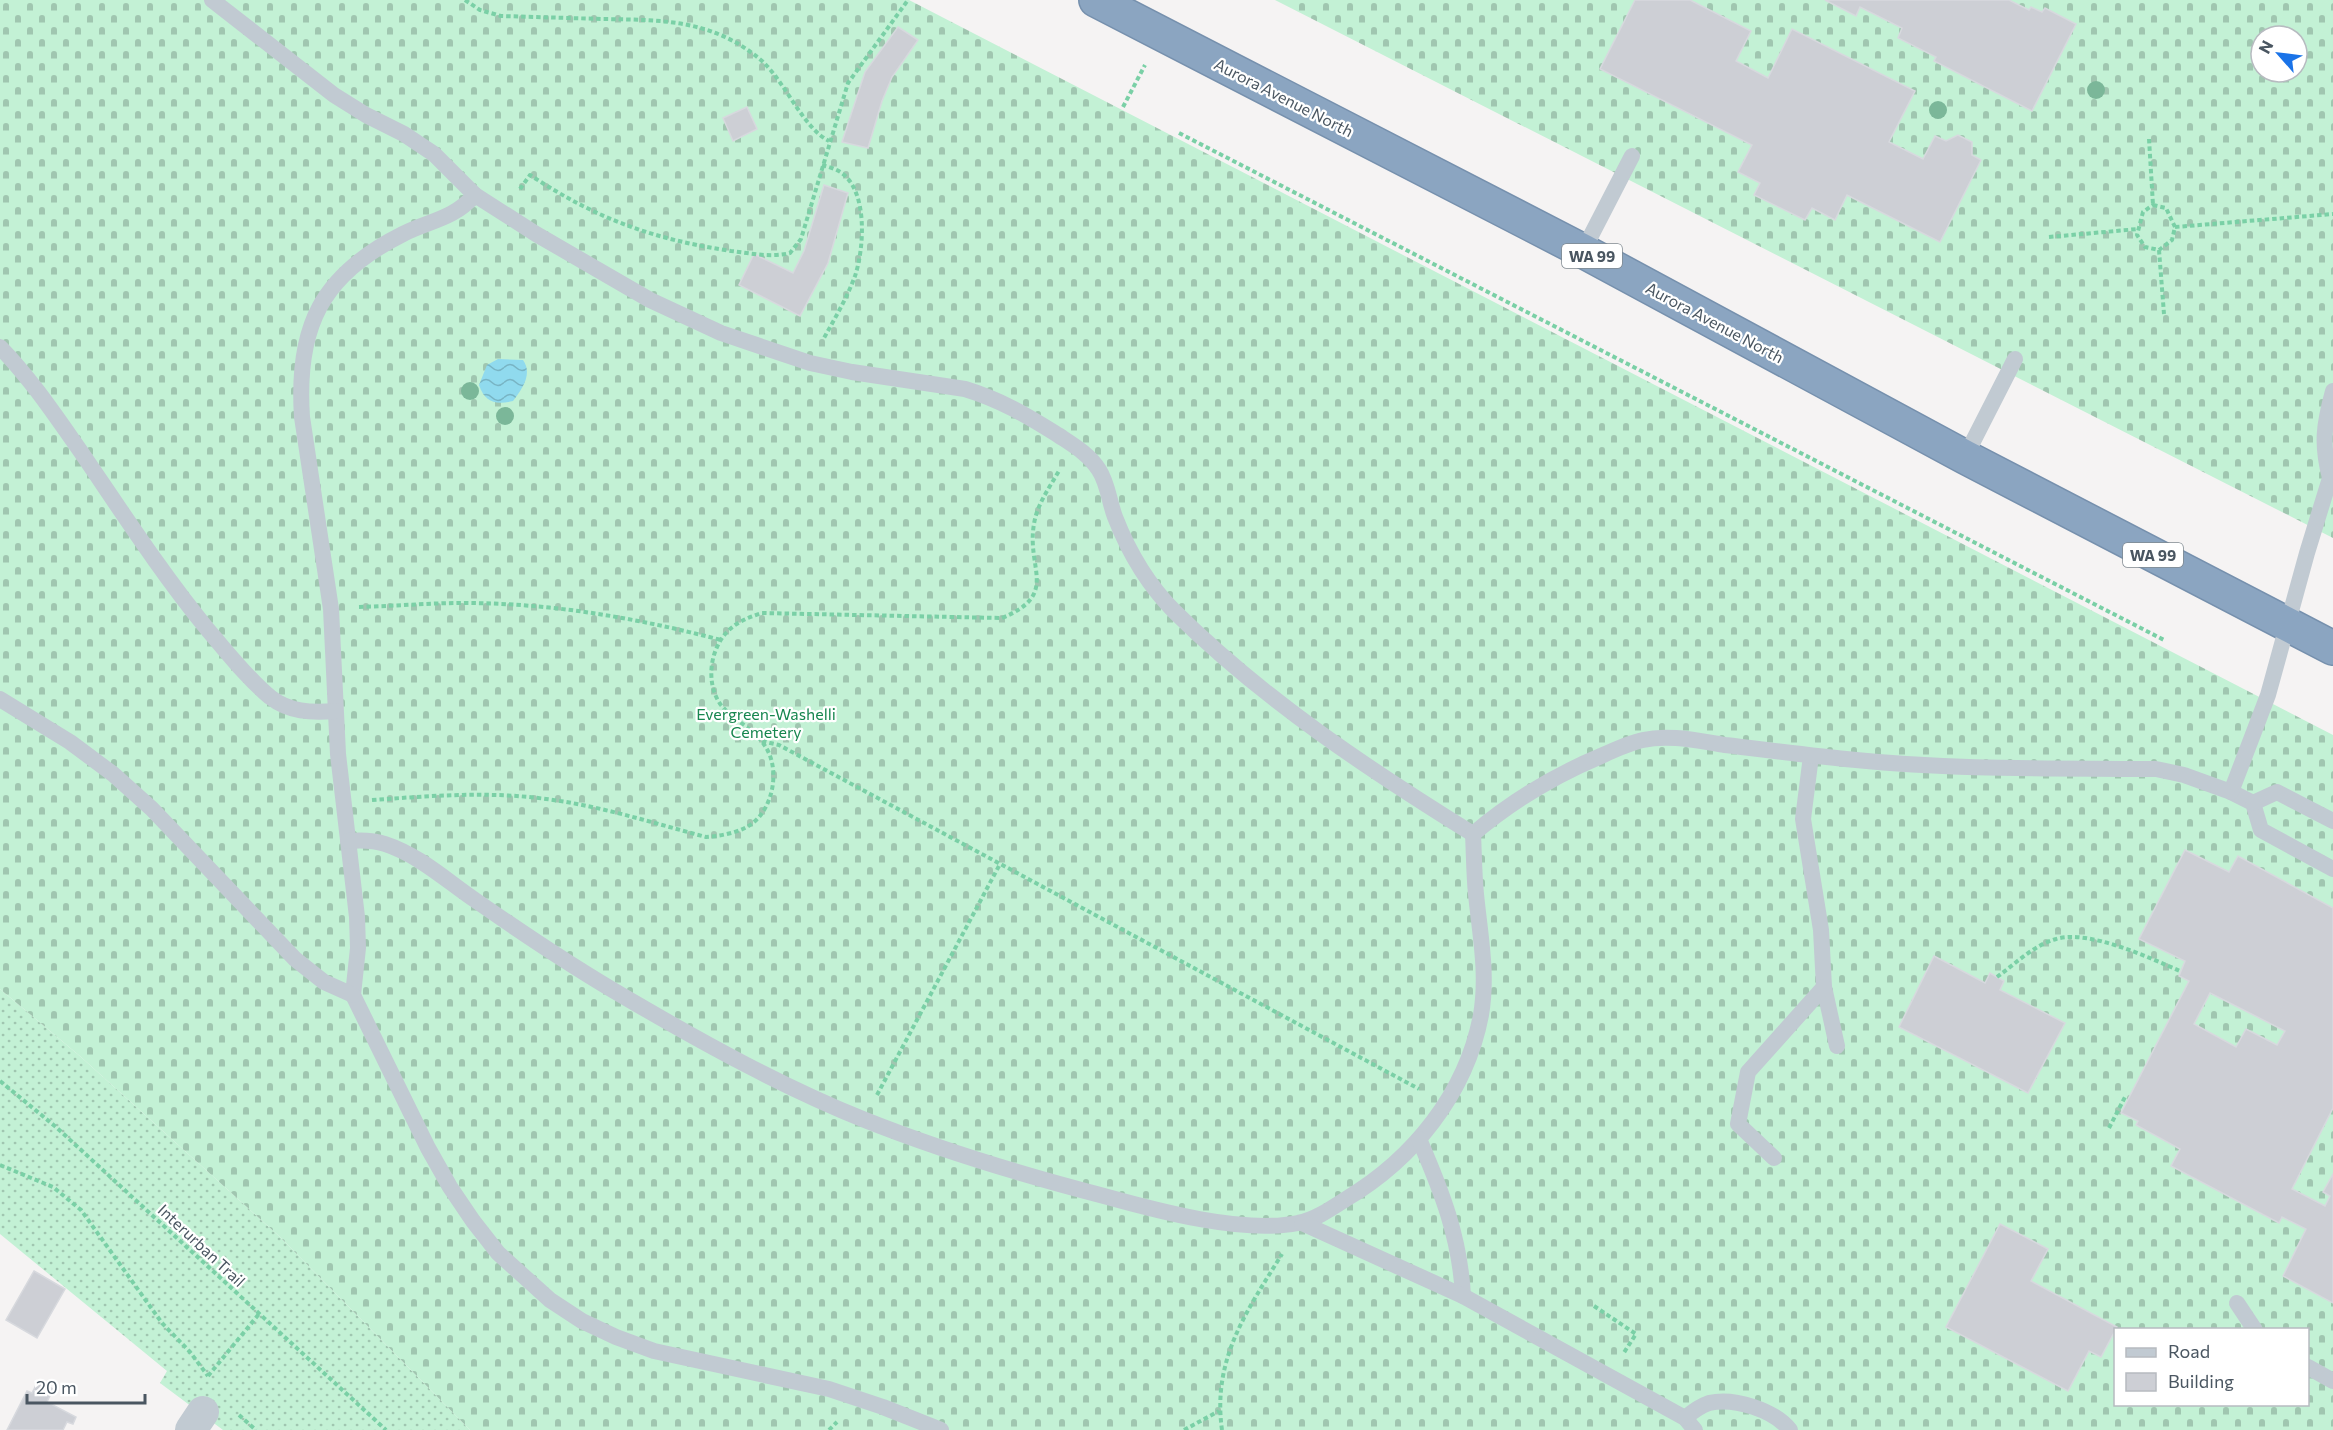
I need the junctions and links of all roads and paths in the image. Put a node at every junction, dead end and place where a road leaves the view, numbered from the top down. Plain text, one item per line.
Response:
1 (212, 0) edge
2 (465, 0) edge
3 (908, 0) edge
4 (1096, 0) edge
5 (1161, 34) junction
6 (1123, 107) dead end
7 (1179, 133) dead end
8 (2149, 139) dead end
9 (829, 141) junction
10 (1632, 156) dead end
11 (822, 165) junction
12 (475, 195) junction
13 (2153, 205) junction
14 (502, 214) junction
15 (2333, 214) edge
16 (2175, 227) junction
17 (2138, 229) junction
18 (2049, 237) dead end
19 (2159, 250) junction
20 (1583, 251) junction
21 (2164, 314) dead end
22 (0, 347) edge
23 (2015, 359) dead end
24 (810, 363) junction
25 (2333, 391) edge
26 (1074, 446) junction
27 (1965, 457) junction
28 (2331, 476) edge
29 (331, 609) junction
30 (2287, 624) junction
31 (721, 640) junction
32 (2164, 640) dead end
33 (2333, 648) edge
34 (0, 699) edge
35 (335, 711) junction
36 (762, 741) junction
37 (1811, 756) junction
38 (2231, 792) junction
39 (343, 801) junction
40 (2253, 803) junction
41 (2333, 821) edge
42 (1473, 834) junction
43 (348, 841) junction
44 (1000, 864) junction
45 (2333, 869) edge
46 (2180, 971) dead end
47 (1997, 977) dead end
48 (1824, 987) junction
49 (353, 995) junction
50 (1837, 1046) dead end
51 (0, 1080) edge
52 (2125, 1097) dead end
53 (1447, 1104) junction
54 (864, 1119) junction
55 (2109, 1128) dead end
56 (1419, 1139) junction
57 (1774, 1158) dead end
58 (0, 1165) edge
59 (1302, 1223) junction
60 (1463, 1296) junction
61 (2237, 1303) dead end
62 (1594, 1306) dead end
63 (259, 1314) junction
64 (2254, 1328) edge
65 (2309, 1368) edge
66 (208, 1376) junction
67 (1608, 1377) junction
68 (2333, 1381) edge
69 (210, 1409) edge
70 (1219, 1411) junction
71 (1690, 1424) edge
72 (256, 1430) edge
73 (386, 1430) edge
74 (941, 1430) edge
75 (1184, 1430) edge
76 (1221, 1430) edge
77 (1790, 1430) edge

1 - 12 lane
2 - 9 path
3 - 9 path
4 - 5 highway, Aurora Avenue North / WA 99
5 - 6 path
5 - 20 highway, Aurora Avenue North / WA 99
7 - 32 path
8 - 13 path
9 - 11 path
10 - 20 lane
11 - 14 path
11 - 24 path
12 - 14 lane
12 - 29 lane
13 - 16 path
13 - 17 path
14 - 24 lane
15 - 16 path
16 - 19 path
17 - 18 path
17 - 19 path
19 - 21 path
20 - 27 highway, Aurora Avenue North / WA 99
22 - 35 lane
23 - 27 lane
24 - 26 lane
25 - 28 lane
26 - 31 path
26 - 42 lane
27 - 30 highway, Aurora Avenue North / WA 99
28 - 30 lane
29 - 31 path
29 - 35 lane
30 - 33 highway, Aurora Avenue North / WA 99
30 - 38 lane
31 - 36 path
34 - 49 lane
35 - 39 lane
36 - 39 path
36 - 44 path
37 - 38 lane
37 - 42 lane
37 - 48 lane
38 - 40 lane
39 - 43 lane
40 - 41 lane
40 - 45 lane
42 - 53 lane
43 - 49 lane
43 - 54 lane
44 - 53 path
44 - 54 path
46 - 47 path
48 - 50 lane
48 - 57 lane
49 - 74 lane
51 - 63 path, Interurban Trail
52 - 55 path
53 - 56 lane
54 - 59 lane
56 - 59 lane
56 - 60 lane
58 - 66 path
59 - 60 lane
59 - 70 path
60 - 67 lane
61 - 64 lane
62 - 67 path
63 - 66 path
63 - 73 path, Interurban Trail
65 - 68 lane
66 - 69 path
66 - 69 path
67 - 71 lane
69 - 72 path
70 - 75 path
70 - 76 path
71 - 77 lane

